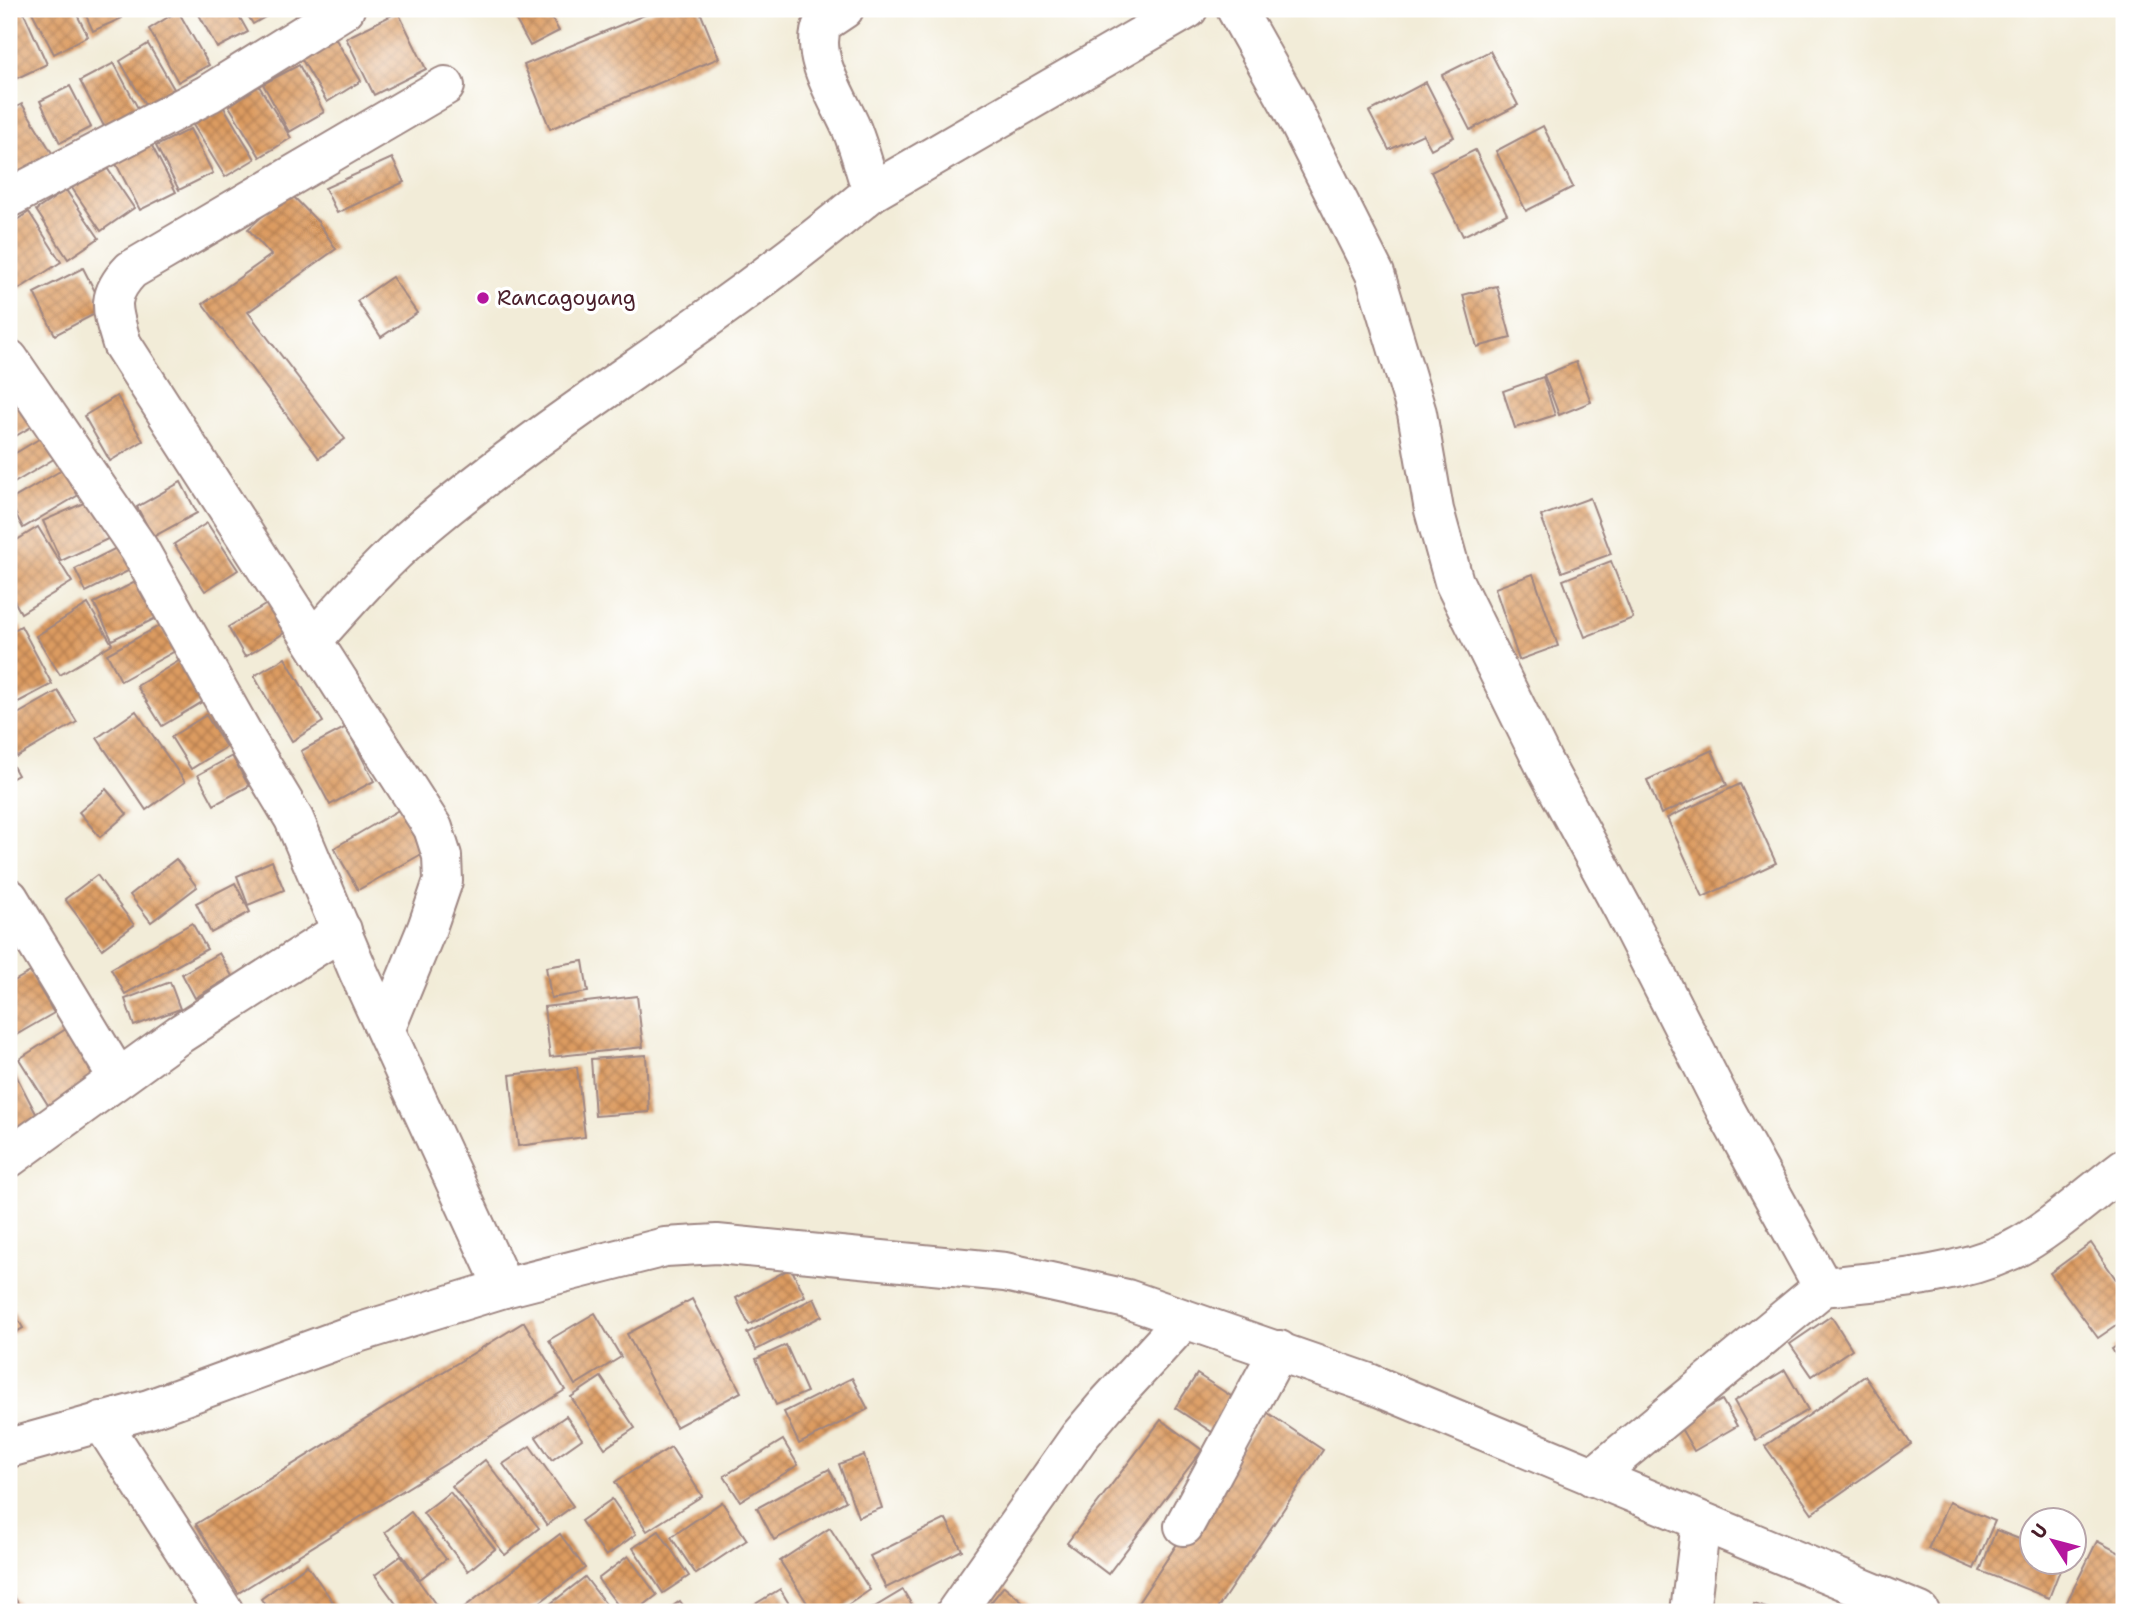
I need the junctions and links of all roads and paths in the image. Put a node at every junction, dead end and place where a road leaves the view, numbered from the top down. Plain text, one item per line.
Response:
1 (345, 9) edge
2 (844, 9) edge
3 (1236, 9) edge
4 (1177, 12) edge
5 (445, 86) dead end
6 (872, 192) junction
7 (9, 198) edge
8 (9, 359) edge
9 (314, 639) junction
10 (9, 898) edge
11 (342, 930) junction
12 (386, 1028) junction
13 (118, 1078) junction
14 (9, 1158) edge
15 (2124, 1168) edge
16 (1823, 1287) junction
17 (504, 1288) junction
18 (1184, 1320) junction
19 (1279, 1350) junction
20 (101, 1421) junction
21 (9, 1448) edge
22 (1593, 1476) junction
23 (1702, 1522) junction
24 (1184, 1526) dead end
25 (224, 1612) edge
26 (956, 1612) edge
27 (1690, 1612) edge
28 (1920, 1612) edge

1 - 7 street
2 - 6 street
3 - 16 street
4 - 6 street
5 - 9 street
6 - 9 street
8 - 11 street
9 - 12 street
10 - 13 street
11 - 12 street
11 - 13 street
12 - 17 street
13 - 14 street
15 - 16 street
16 - 22 street
17 - 18 street
17 - 20 street
18 - 19 street
18 - 26 street
19 - 22 street
19 - 24 street
20 - 21 street
20 - 25 street
22 - 23 street
23 - 27 street
23 - 28 street

